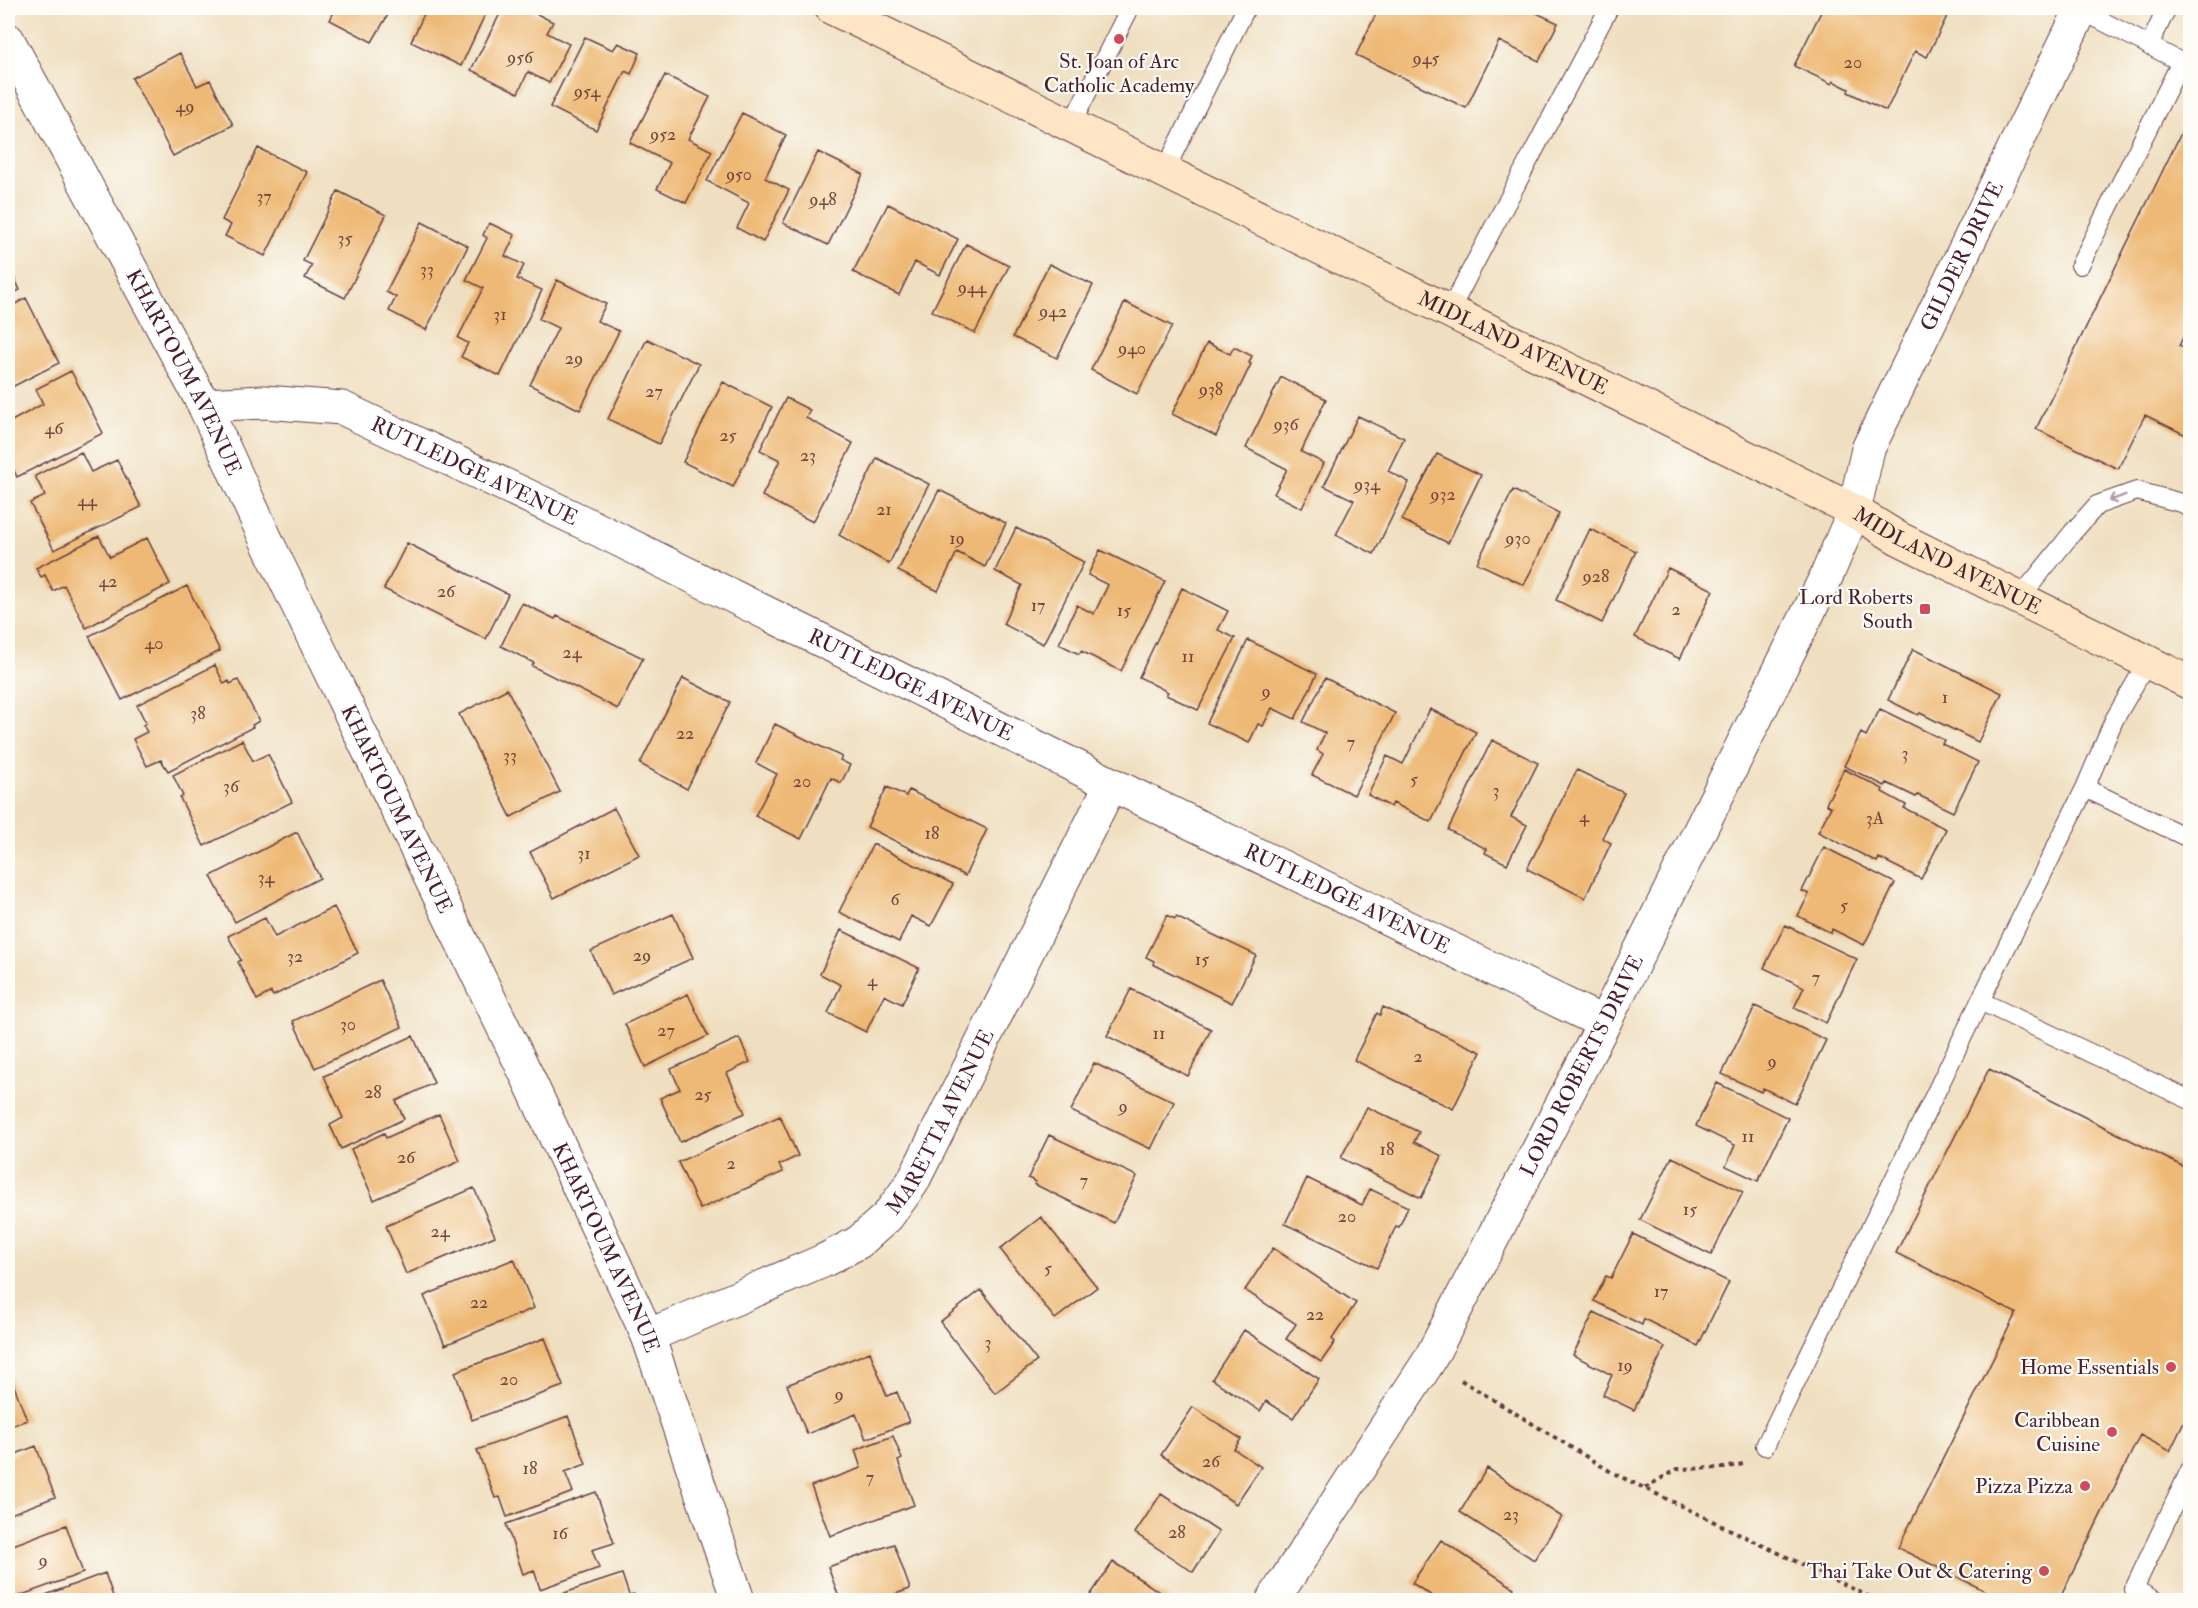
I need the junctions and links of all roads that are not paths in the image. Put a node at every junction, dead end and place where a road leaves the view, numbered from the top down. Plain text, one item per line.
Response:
1 (832, 8) edge
2 (1246, 8) edge
3 (1609, 8) edge
4 (2168, 8) edge
5 (1125, 9) edge
6 (2081, 9) edge
7 (8, 40) edge
8 (2149, 46) junction
9 (1071, 124) junction
10 (1164, 170) junction
11 (2080, 265) dead end
12 (1450, 310) junction
13 (204, 405) junction
14 (2190, 510) edge
15 (1854, 511) junction
16 (2019, 599) junction
17 (2148, 661) junction
18 (2190, 683) edge
19 (1111, 784) junction
20 (2085, 788) junction
21 (2190, 839) edge
22 (1980, 1001) junction
23 (1604, 1023) junction
24 (2190, 1100) edge
25 (648, 1336) junction
26 (1765, 1446) dead end
27 (2190, 1470) edge
28 (738, 1600) edge
29 (1273, 1600) edge
30 (2154, 1600) edge

1 - 9 main road, MIDLAND AVENUE
2 - 10 lane
3 - 12 lane
4 - 8 lane
5 - 9 lane
6 - 8 lane
6 - 15 street, GILDER DRIVE
7 - 13 street, KHARTOUM AVENUE
8 - 11 lane
9 - 10 main road, MIDLAND AVENUE
10 - 12 main road, MIDLAND AVENUE
12 - 15 main road, MIDLAND AVENUE
13 - 19 street, RUTLEDGE AVENUE
13 - 25 street, KHARTOUM AVENUE
14 -> 16 lane
15 - 16 main road, MIDLAND AVENUE
15 - 23 street, LORD ROBERTS DRIVE
16 - 17 main road, MIDLAND AVENUE
17 - 18 main road, MIDLAND AVENUE
17 - 20 lane
19 - 23 street, RUTLEDGE AVENUE
19 - 25 street, MARETTA AVENUE
20 - 21 lane
20 - 22 lane
22 - 24 lane
22 - 26 lane
23 - 29 street, LORD ROBERTS DRIVE
25 - 28 street, KHARTOUM AVENUE
27 - 30 lane

